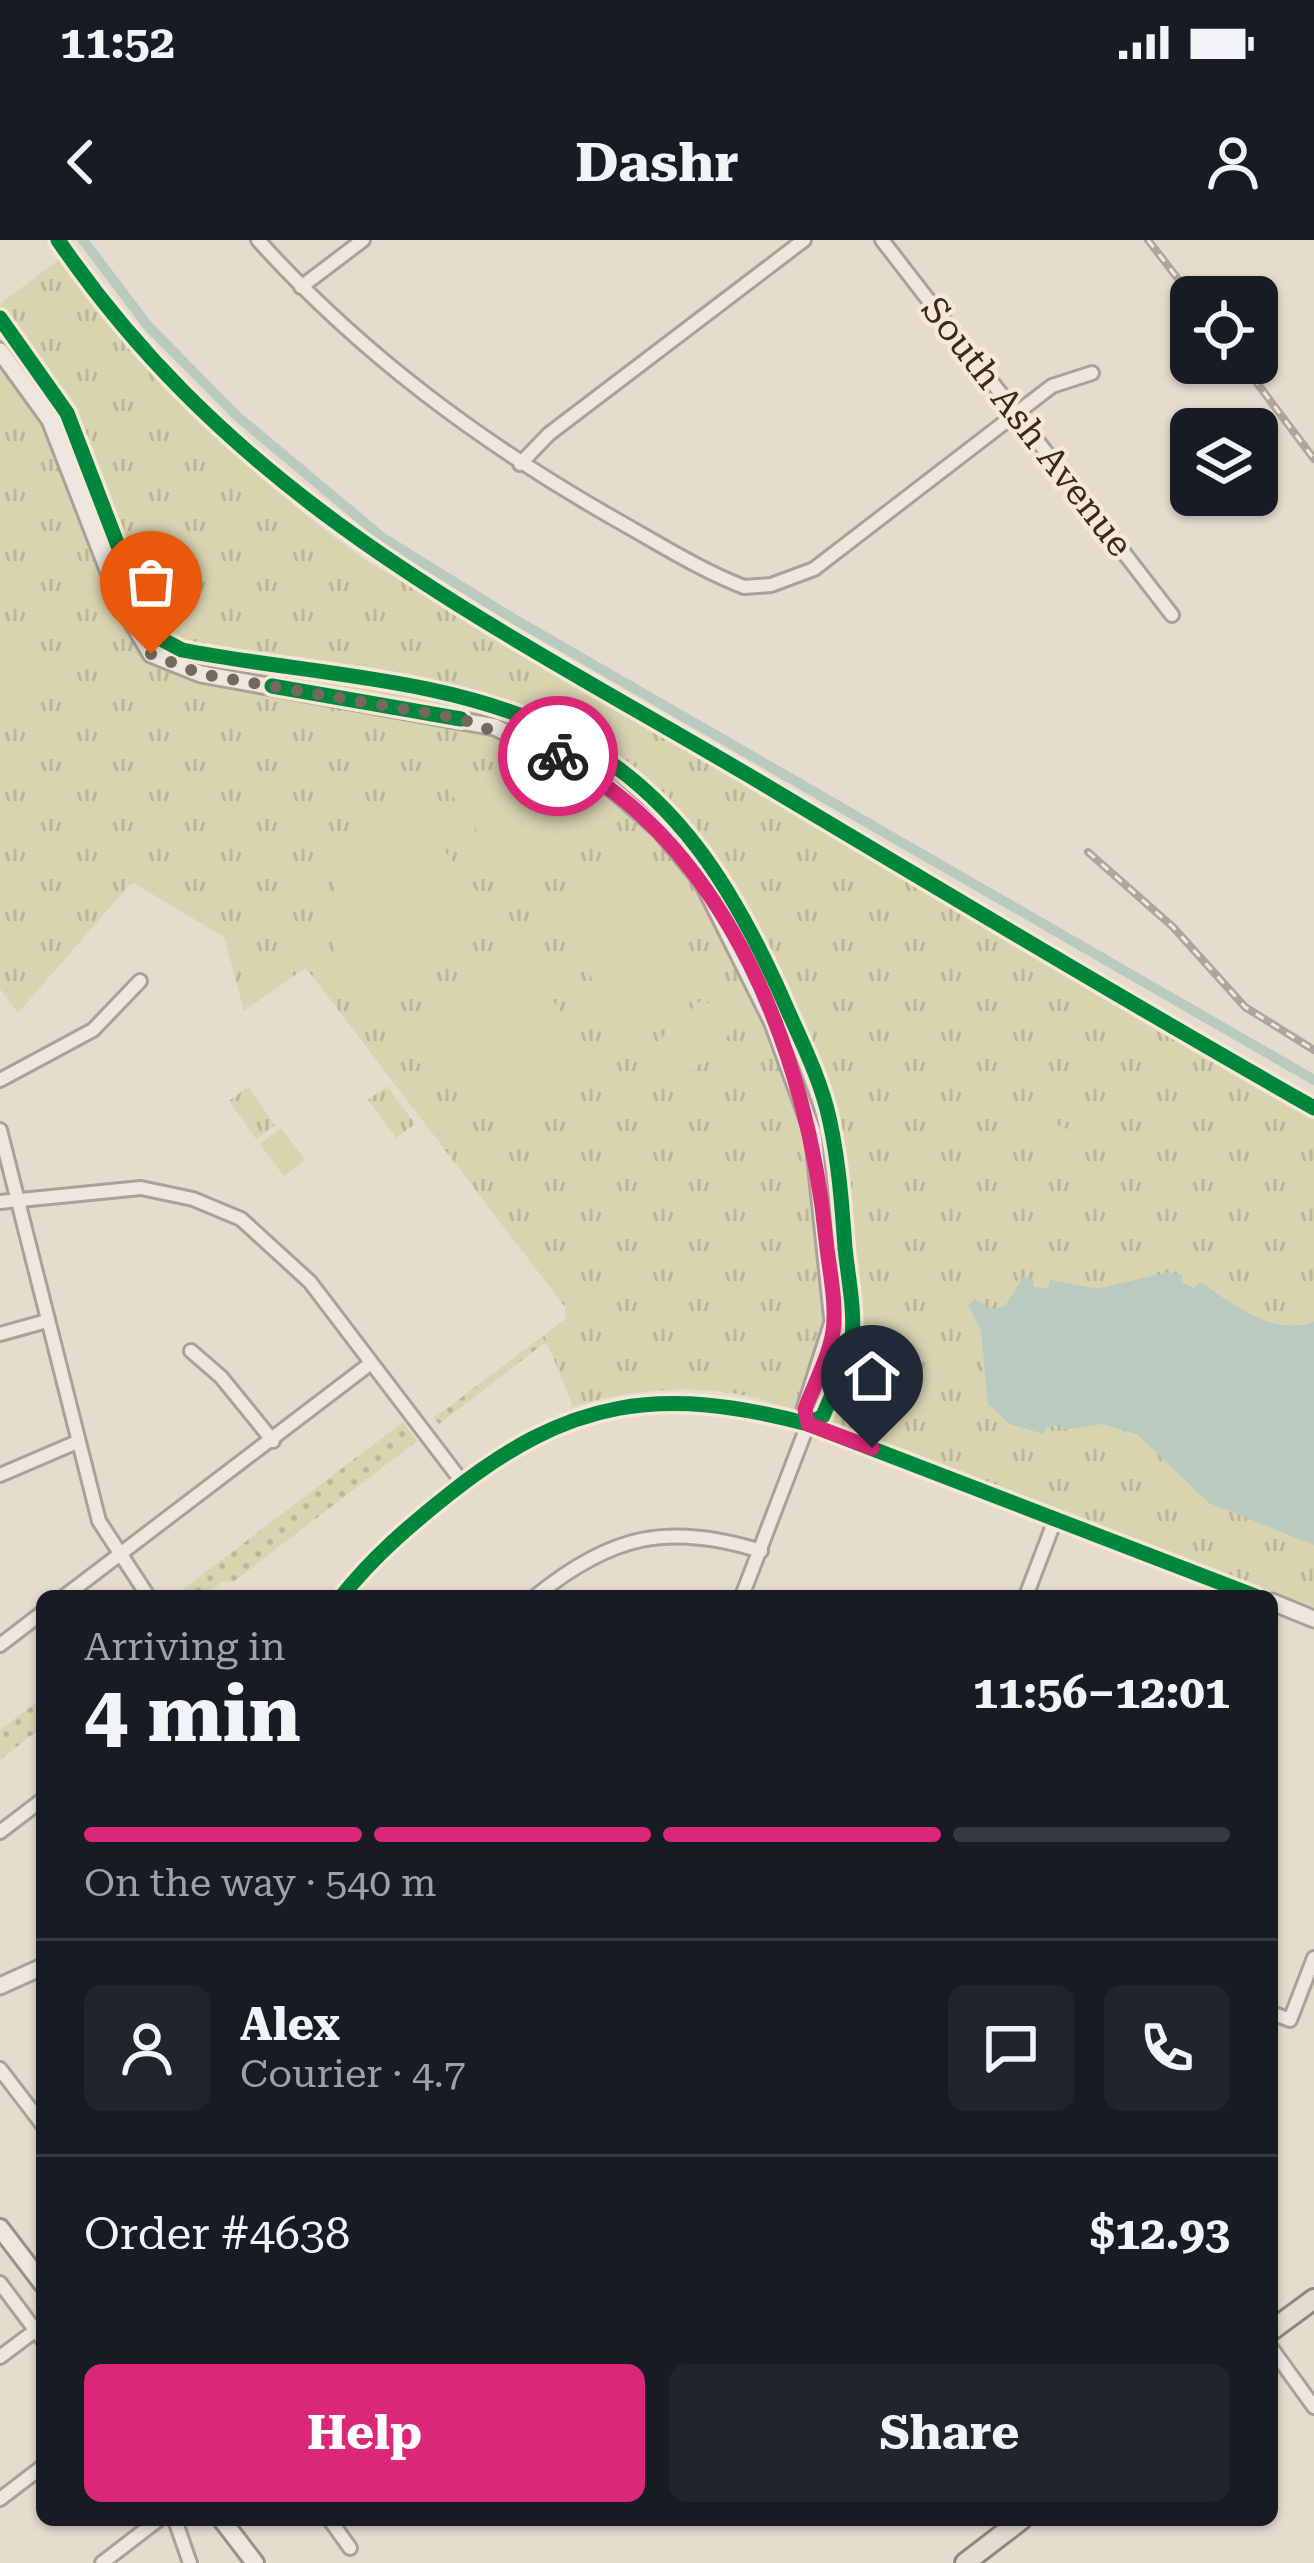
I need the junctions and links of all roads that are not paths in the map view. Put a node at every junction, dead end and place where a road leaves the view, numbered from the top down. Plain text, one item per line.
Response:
1 (258, 240) edge
2 (363, 240) edge
3 (804, 240) edge
4 (882, 240) edge
5 (302, 287) junction
6 (0, 318) edge
7 (0, 352) edge
8 (1092, 373) dead end
9 (50, 386) junction
10 (35, 397) junction
11 (1014, 414) junction
12 (520, 464) junction
13 (128, 568) junction
14 (110, 574) junction
15 (1172, 615) dead end
16 (378, 682) junction
17 (374, 704) junction
18 (140, 981) dead end
19 (0, 1080) edge
20 (831, 1128) junction
21 (0, 1130) edge
22 (813, 1133) junction
23 (16, 1201) junction
24 (0, 1202) edge
25 (47, 1321) junction
26 (0, 1334) edge
27 (191, 1351) dead end
28 (371, 1363) junction
29 (815, 1381) junction
30 (834, 1388) junction
31 (808, 1424) junction
32 (273, 1441) junction
33 (77, 1442) junction
34 (0, 1475) edge
35 (463, 1483) junction
36 (1055, 1520) junction
37 (761, 1551) junction
38 (118, 1556) junction
39 (73, 1590) edge
40 (144, 1590) edge
41 (346, 1590) edge
42 (544, 1590) edge
43 (745, 1590) edge
44 (1028, 1590) edge
45 (1239, 1590) edge
46 (1278, 1604) edge
47 (36, 1618) edge
48 (1314, 1619) edge
49 (0, 1646) edge
50 (36, 1805) edge
51 (0, 1832) edge
52 (1314, 1958) edge
53 (36, 1970) edge
54 (0, 1986) edge
55 (1278, 2015) edge
56 (0, 2069) edge
57 (36, 2116) edge
58 (0, 2228) edge
59 (36, 2275) edge
60 (0, 2283) edge
61 (1314, 2299) edge
62 (1278, 2326) edge
63 (36, 2331) edge
64 (36, 2337) edge
65 (0, 2357) edge
66 (1278, 2357) edge
67 (1314, 2408) edge
68 (36, 2472) edge
69 (0, 2499) edge
70 (150, 2526) edge
71 (177, 2526) edge
72 (227, 2526) edge
73 (334, 2526) edge
74 (1013, 2526) edge
75 (350, 2548) dead end
76 (102, 2563) edge
77 (190, 2563) edge
78 (255, 2563) edge
79 (965, 2563) edge

1 - 5 street
2 - 5 street
3 - 12 street
4 - 11 street, South Ash Avenue
5 - 12 street
6 - 9 street
7 - 10 street
8 - 11 street
9 - 10 street
9 - 13 street
10 - 14 street
11 - 12 street
11 - 15 street, South Ash Avenue
13 - 14 street
13 - 16 street
14 - 17 street
16 - 17 street
16 - 20 street
17 - 22 street
18 - 19 street
20 - 22 street
20 - 30 street
21 - 23 street
22 - 29 street
23 - 24 street
23 - 25 street
23 - 28 street
25 - 26 street
25 - 33 street
27 - 32 street
28 - 32 street
28 - 35 street
29 - 30 street
29 - 31 street
30 - 31 street
31 - 35 street
31 - 36 street
31 - 37 street
32 - 38 street
33 - 34 street
33 - 38 street
35 - 41 street
36 - 44 street
36 - 45 street
37 - 42 street
37 - 43 street
38 - 39 street
38 - 40 street
46 - 48 street
47 - 49 street
50 - 51 street
52 - 55 street
53 - 54 street
56 - 57 street
58 - 59 main road
60 - 63 street
61 - 62 main road
64 - 65 street
66 - 67 street
68 - 69 street
70 - 76 street
71 - 77 street
72 - 78 main road
73 - 75 street
74 - 79 main road

